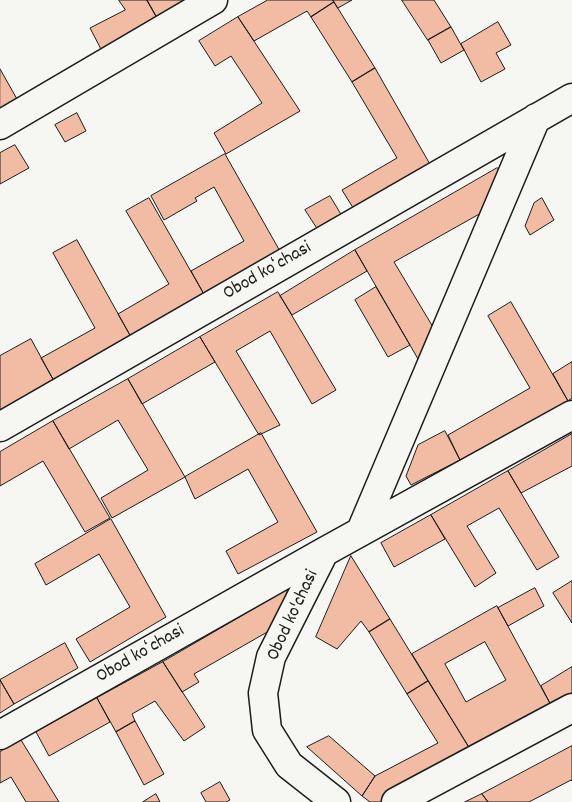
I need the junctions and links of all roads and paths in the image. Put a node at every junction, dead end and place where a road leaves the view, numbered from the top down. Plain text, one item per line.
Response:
1 (213, 0) edge
2 (571, 97) edge
3 (536, 118) junction
4 (0, 125) edge
5 (572, 415) edge
6 (0, 427) edge
7 (361, 531) junction
8 (324, 552) junction
9 (572, 708) edge
10 (0, 735) edge
11 (336, 802) edge
12 (396, 802) edge

1 - 4 street
2 - 3 street, Obod koʻchasi
3 - 6 street, Obod koʻchasi
3 - 7 street
5 - 7 street, Obod koʻchasi
7 - 8 street, Obod koʻchasi
8 - 10 street, Obod koʻchasi
8 - 11 street, Obod ko'chasi
9 - 12 street

